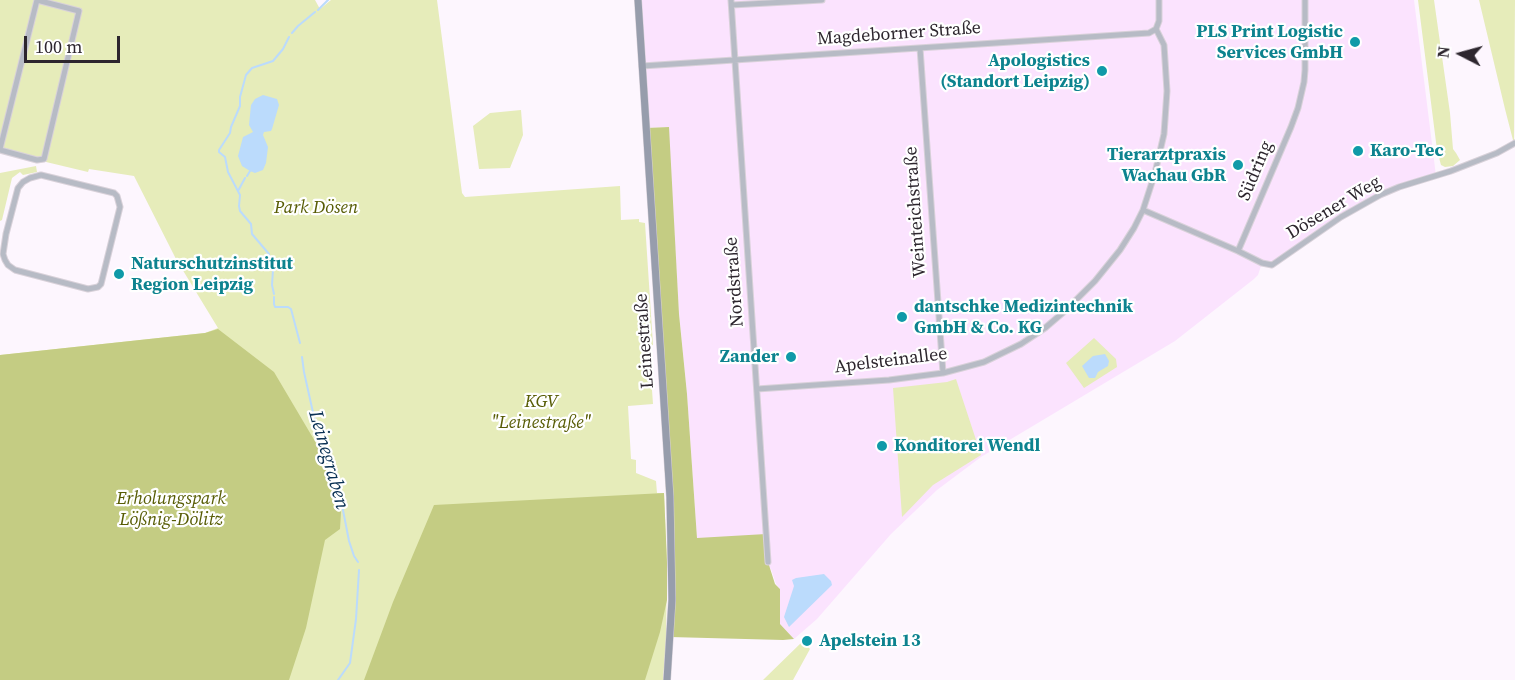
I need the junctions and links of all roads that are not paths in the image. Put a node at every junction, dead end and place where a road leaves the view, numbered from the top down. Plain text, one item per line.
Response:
1 (37, 0) edge
2 (638, 0) edge
3 (822, 0) edge
4 (1159, 0) edge
5 (1305, 0) edge
6 (732, 3) edge
7 (1156, 28) junction
8 (920, 48) junction
9 (735, 60) junction
10 (642, 66) junction
11 (1515, 143) edge
12 (0, 149) edge
13 (1143, 210) junction
14 (3, 234) edge
15 (1238, 251) junction
16 (942, 373) junction
17 (757, 389) junction
18 (768, 562) dead end
19 (667, 680) edge

1 - 12 street
1 - 12 street
2 - 10 main road, Leinestraße
3 - 6 street
4 - 7 street, Apelsteinallee
5 - 15 street, Südring
6 - 9 street, Nordstraße
7 - 8 street, Magdeborner Straße
7 - 13 street, Apelsteinallee
8 - 9 street, Magdeborner Straße
8 - 16 street, Weinteichstraße
9 - 10 street, Magdeborner Straße
9 - 17 street, Nordstraße
10 - 19 main road, Leinestraße
11 - 15 street, Dösener Weg
13 - 15 street
13 - 16 street, Apelsteinallee
14 - 14 street
16 - 17 street, Apelsteinallee
17 - 18 street, Nordstraße

